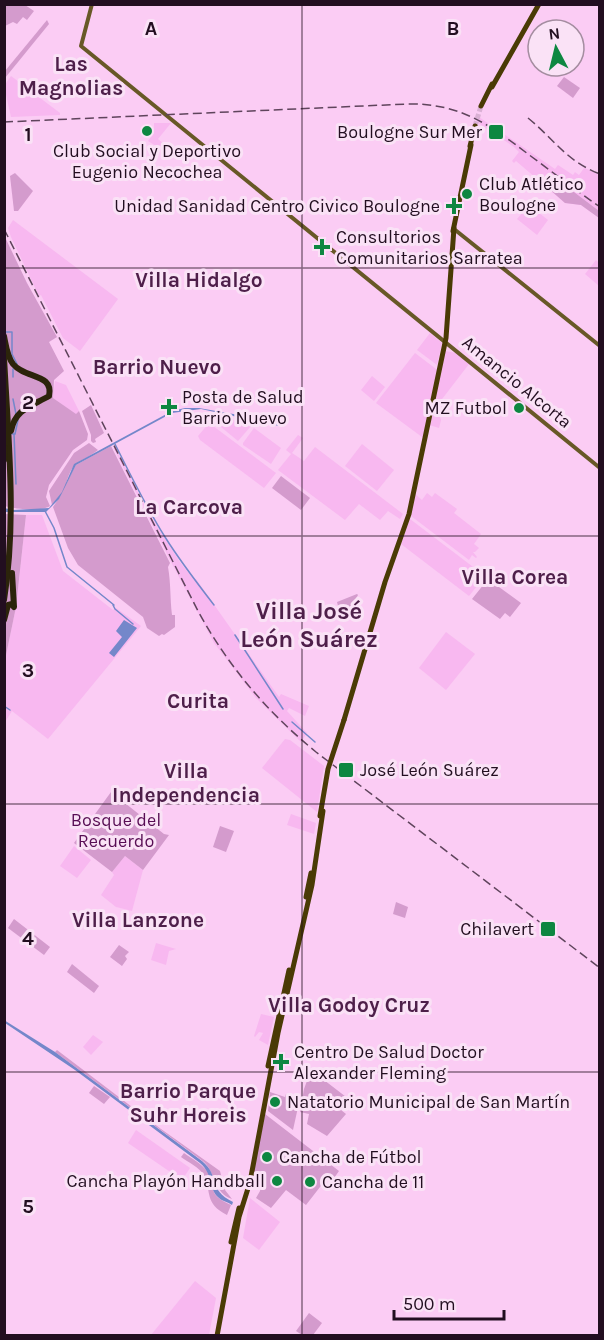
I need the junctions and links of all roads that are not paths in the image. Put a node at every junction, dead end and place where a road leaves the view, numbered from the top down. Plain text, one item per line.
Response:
1 (92, 4) edge
2 (539, 4) edge
3 (480, 106) tunnel mouth
4 (475, 126) tunnel mouth
5 (454, 228) junction
6 (4, 336) edge
7 (445, 341) junction
8 (600, 346) edge
9 (4, 357) edge
10 (4, 432) edge
11 (6, 452) edge
12 (4, 460) edge
13 (600, 467) edge
14 (11, 536) junction
15 (4, 600) edge
16 (4, 620) edge
17 (321, 816) junction
18 (317, 841) junction
19 (313, 848) dead end
20 (215, 1335) edge

1 - 7 main road
2 - 3 main road
4 - 5 main road
5 - 7 main road
5 - 8 main road
6 - 11 highway
7 - 13 main road
7 - 17 main road, bridge
9 - 11 highway
10 - 11 highway
11 - 12 highway
11 - 14 highway
14 - 15 highway
14 - 16 highway
17 - 18 main road
17 - 20 main road
18 - 19 main road
18 - 20 main road

